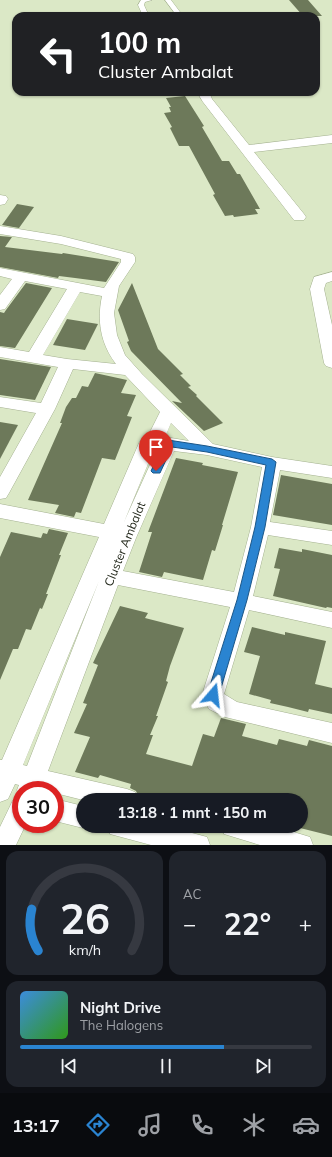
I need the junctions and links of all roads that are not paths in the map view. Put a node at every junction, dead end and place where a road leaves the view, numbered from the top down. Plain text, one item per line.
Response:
1 (149, 0) edge
2 (168, 0) edge
3 (144, 12) edge
4 (177, 12) edge
5 (205, 96) edge
6 (332, 139) edge
7 (246, 149) junction
8 (299, 217) dead end
9 (0, 230) edge
10 (0, 272) edge
11 (21, 276) junction
12 (332, 276) edge
13 (76, 286) junction
14 (110, 293) junction
15 (0, 306) edge
16 (0, 352) edge
17 (33, 358) junction
18 (332, 363) edge
19 (67, 364) junction
20 (129, 370) junction
21 (0, 402) edge
22 (47, 409) junction
23 (169, 410) junction
24 (162, 442) junction
25 (207, 449) junction
26 (272, 462) junction
27 (332, 472) edge
28 (0, 492) edge
29 (0, 511) edge
30 (260, 527) junction
31 (110, 532) junction
32 (332, 538) edge
33 (103, 574) junction
34 (242, 600) junction
35 (332, 620) edge
36 (332, 734) edge
37 (3, 778) edge
38 (17, 781) edge
39 (32, 781) edge
40 (64, 789) edge
41 (86, 793) edge
42 (0, 796) edge
43 (12, 800) edge
44 (64, 812) edge
45 (76, 815) edge
46 (12, 828) edge
47 (148, 833) edge
48 (258, 833) edge
49 (4, 845) edge
50 (198, 845) edge
51 (301, 845) edge

1 - 3 lane
2 - 4 lane
5 - 7 street
6 - 7 street
7 - 8 street
9 - 14 street
10 - 11 street
11 - 13 street
11 - 15 street
12 - 18 street
13 - 14 street
13 - 17 street
14 - 20 street
16 - 17 street
17 - 19 street
19 - 20 street
19 - 22 street
20 - 23 street
21 - 22 street
22 - 28 street
23 - 24 street, Cluster Ambalat
23 - 25 street
24 - 25 street
24 - 31 street
24 - 33 street, Cluster Ambalat
25 - 26 street
26 - 27 street
26 - 30 street
29 - 31 street
30 - 32 street
30 - 34 street
31 - 33 street
33 - 34 street
33 - 37 street
33 - 39 street, Cluster Ambalat
34 - 35 street
34 - 36 street
37 - 38 street
40 - 41 street
42 - 43 street
44 - 45 street
46 - 49 street
47 - 50 street
48 - 51 street

